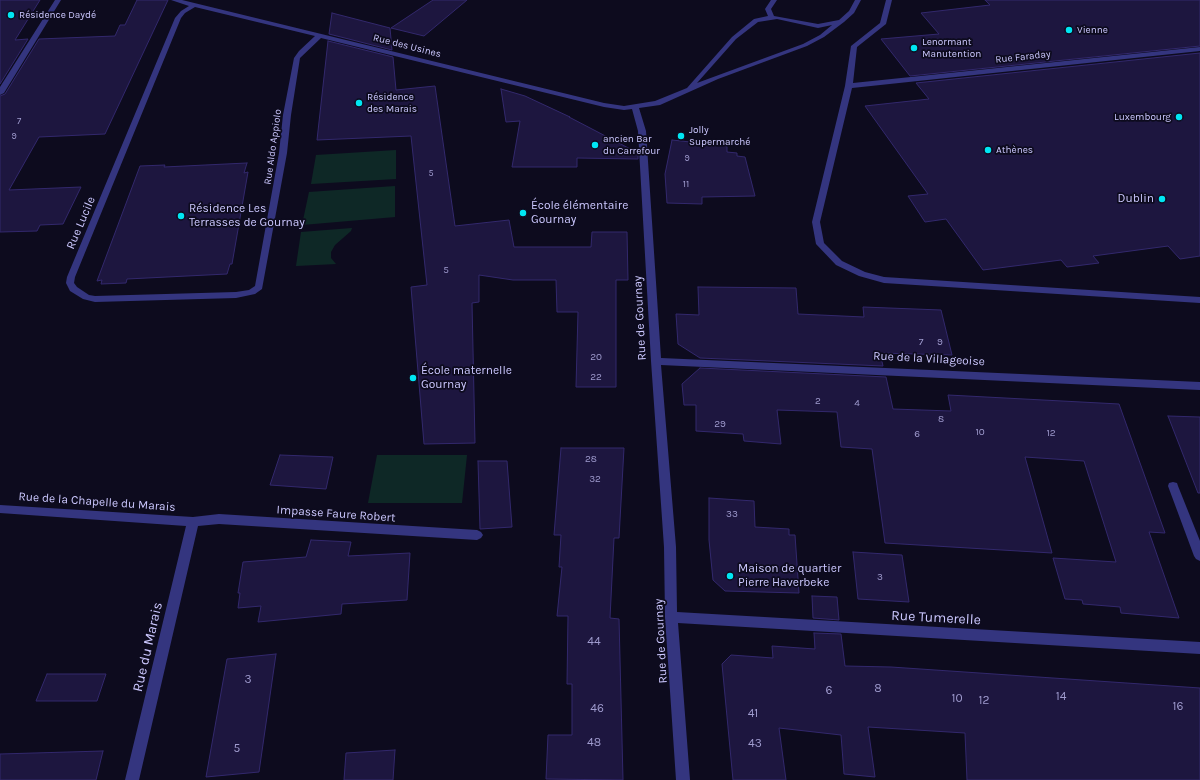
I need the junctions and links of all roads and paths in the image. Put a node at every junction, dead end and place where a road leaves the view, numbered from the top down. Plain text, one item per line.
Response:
1 (58, 0) edge
2 (174, 0) edge
3 (774, 0) edge
4 (858, 0) edge
5 (889, 0) edge
6 (194, 5) junction
7 (771, 17) junction
8 (842, 21) junction
9 (321, 35) junction
10 (1200, 49) edge
11 (849, 86) junction
12 (689, 88) junction
13 (0, 93) edge
14 (635, 108) junction
15 (252, 292) joint
16 (1200, 300) edge
17 (656, 361) junction
18 (1200, 386) edge
19 (1173, 486) dead end
20 (0, 509) edge
21 (193, 522) junction
22 (477, 535) dead end
23 (1200, 556) edge
24 (671, 617) junction
25 (1200, 648) edge
26 (132, 780) edge
27 (683, 780) edge

1 - 13 street
2 - 6 street, Rue des Usines
3 - 7 street
4 - 8 street
5 - 11 street
6 - 9 street, Rue des Usines
6 - 15 street, Rue Lucile
7 - 8 street
7 - 12 street
8 - 12 street
9 - 14 street, Rue des Usines
9 - 15 street, Rue Aldo Appiolo
10 - 11 street, Rue Faraday
11 - 16 street
12 - 14 street
14 - 17 street, Rue de Gournay
17 - 18 street, Rue de la Villageoise
17 - 24 street, Rue de Gournay
19 - 23 street
20 - 21 street, Rue de la Chapelle du Marais
21 - 22 street, Impasse Faure Robert
21 - 26 street, Rue du Marais
24 - 25 street, Rue Tumerelle
24 - 27 street, Rue de Gournay

